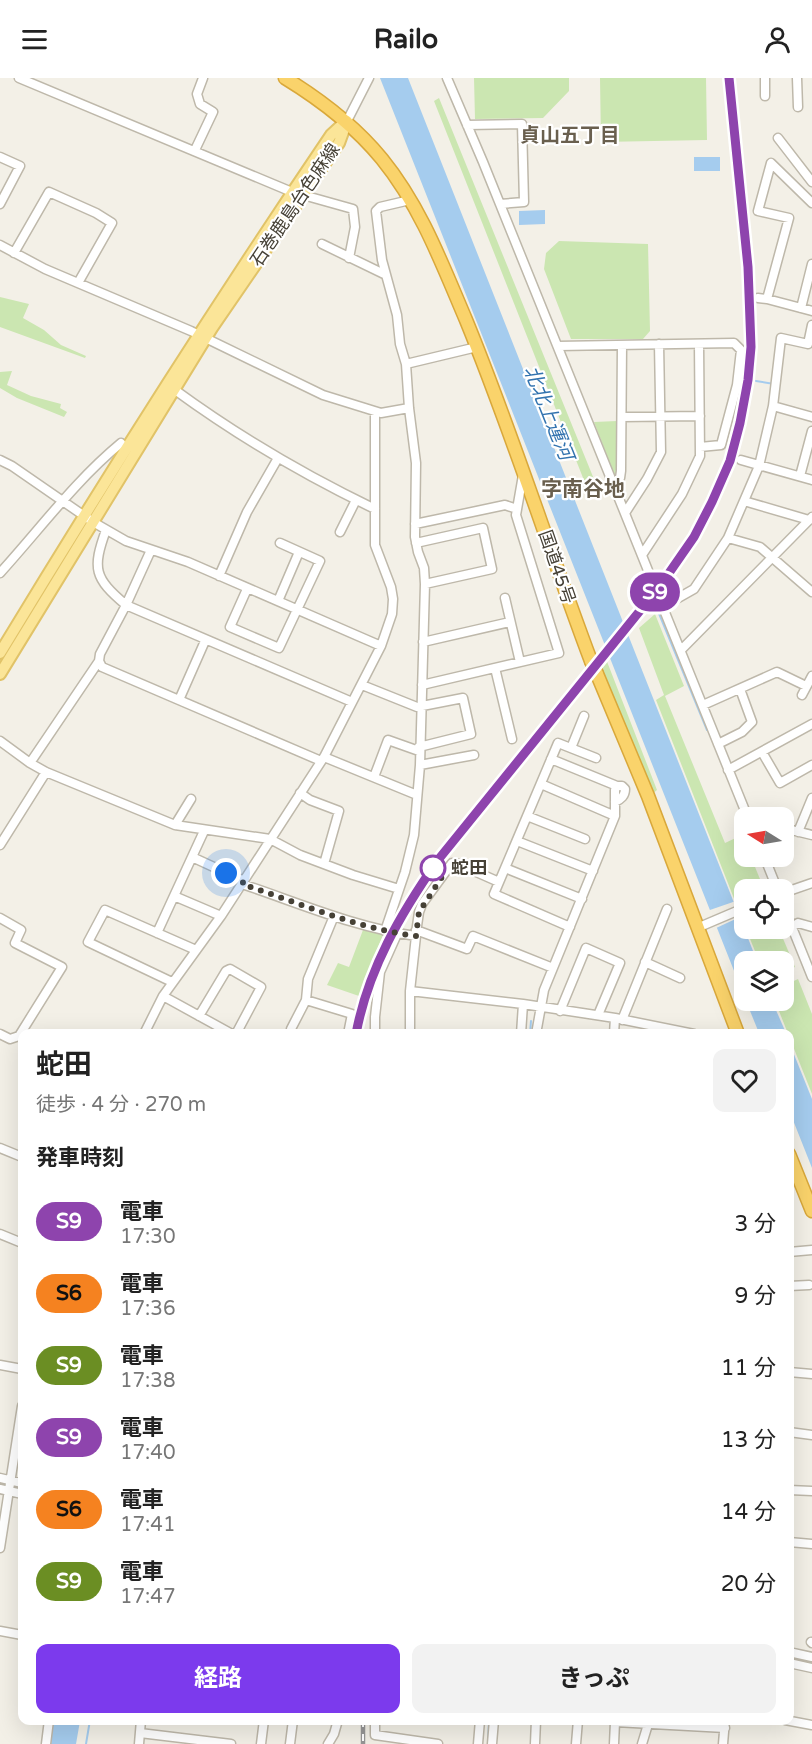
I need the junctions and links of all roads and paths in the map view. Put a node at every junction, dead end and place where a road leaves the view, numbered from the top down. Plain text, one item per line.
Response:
1 (19, 78) edge
2 (203, 78) edge
3 (285, 78) edge
4 (447, 78) edge
5 (765, 78) edge
6 (797, 78) edge
7 (368, 79) edge
8 (765, 96) dead end
9 (798, 107) dead end
10 (347, 121) junction
11 (467, 124) junction
12 (778, 138) dead end
13 (195, 150) junction
14 (0, 157) edge
15 (812, 182) edge
16 (298, 194) junction
17 (410, 200) junction
18 (812, 203) edge
19 (0, 204) edge
20 (500, 204) junction
21 (322, 244) dead end
22 (0, 245) edge
23 (14, 253) junction
24 (349, 258) junction
25 (812, 264) edge
26 (386, 275) junction
27 (78, 283) junction
28 (801, 308) junction
29 (812, 311) edge
30 (812, 325) edge
31 (202, 336) junction
32 (659, 344) junction
33 (699, 344) junction
34 (622, 345) junction
35 (477, 346) junction
36 (558, 346) junction
37 (406, 364) junction
38 (175, 390) junction
39 (773, 406) junction
40 (409, 408) junction
41 (375, 412) junction
42 (699, 416) junction
43 (622, 417) junction
44 (660, 417) junction
45 (812, 417) edge
46 (812, 431) edge
47 (121, 443) dead end
48 (700, 447) junction
49 (278, 458) junction
50 (0, 460) edge
51 (741, 460) dead end
52 (759, 466) junction
53 (524, 472) junction
54 (800, 476) junction
55 (812, 480) edge
56 (614, 483) junction
57 (63, 500) junction
58 (356, 500) junction
59 (744, 501) junction
60 (375, 509) junction
61 (516, 509) junction
62 (625, 513) junction
63 (88, 518) junction
64 (811, 519) edge
65 (415, 524) junction
66 (106, 530) junction
67 (340, 532) dead end
68 (728, 538) junction
69 (280, 543) dead end
70 (416, 543) junction
71 (150, 550) junction
72 (299, 552) junction
73 (642, 555) junction
74 (773, 559) junction
75 (0, 573) edge
76 (219, 576) junction
77 (425, 584) junction
78 (247, 589) junction
79 (812, 592) edge
80 (505, 598) dead end
81 (278, 602) junction
82 (126, 605) junction
83 (664, 606) junction
84 (297, 610) junction
85 (510, 622) junction
86 (206, 641) junction
87 (423, 642) junction
88 (381, 646) junction
89 (681, 650) junction
90 (0, 653) edge
91 (99, 661) junction
92 (520, 662) junction
93 (495, 668) junction
94 (0, 674) edge
95 (812, 676) edge
96 (362, 685) junction
97 (422, 685) junction
98 (740, 689) junction
99 (180, 700) junction
100 (352, 702) junction
101 (703, 705) junction
102 (422, 708) junction
103 (584, 716) dead end
104 (812, 724) edge
105 (512, 739) dead end
106 (0, 741) edge
107 (718, 744) junction
108 (571, 748) junction
109 (419, 749) junction
110 (762, 752) junction
111 (474, 755) dead end
112 (596, 758) dead end
113 (323, 759) junction
114 (551, 759) junction
115 (30, 763) junction
116 (420, 765) junction
117 (812, 765) edge
118 (728, 770) junction
119 (46, 772) junction
120 (374, 777) junction
121 (541, 784) junction
122 (300, 793) junction
123 (417, 795) junction
124 (812, 798) edge
125 (191, 799) dead end
126 (743, 807) edge
127 (527, 816) junction
128 (615, 816) junction
129 (175, 825) junction
130 (204, 831) junction
131 (794, 831) edge
132 (798, 832) junction
133 (812, 835) edge
134 (270, 839) junction
135 (585, 839) dead end
136 (517, 841) junction
137 (1, 842) edge
138 (192, 857) junction
139 (324, 864) junction
140 (505, 868) junction
141 (593, 871) junction
142 (243, 882) junction
143 (499, 882) junction
144 (812, 883) edge
145 (399, 889) junction
146 (794, 889) edge
147 (174, 896) junction
148 (582, 899) junction
149 (667, 909) dead end
150 (734, 912) edge
151 (221, 916) junction
152 (334, 916) junction
153 (0, 918) edge
154 (703, 926) junction
155 (794, 926) edge
156 (570, 927) junction
157 (812, 927) edge
158 (385, 931) junction
159 (794, 932) edge
160 (157, 933) junction
161 (398, 933) junction
162 (416, 933) junction
163 (196, 950) junction
164 (645, 962) junction
165 (554, 968) junction
166 (812, 977) edge
167 (681, 978) dead end
168 (172, 982) junction
169 (410, 991) junction
170 (163, 996) junction
171 (306, 1000) junction
172 (523, 1004) junction
173 (540, 1007) junction
174 (560, 1011) junction
175 (598, 1015) junction
176 (199, 1016) junction
177 (619, 1019) junction
178 (23, 1029) edge
179 (146, 1029) edge
180 (224, 1029) edge
181 (237, 1029) edge
182 (291, 1029) edge
183 (349, 1029) edge
184 (375, 1029) edge
185 (410, 1029) edge
186 (521, 1029) edge
187 (537, 1029) edge
188 (616, 1029) edge
189 (662, 1029) edge
190 (736, 1029) edge
191 (0, 1034) edge
192 (18, 1036) edge
193 (0, 1148) edge
194 (18, 1155) edge
195 (794, 1166) edge
196 (812, 1211) edge
197 (0, 1234) edge
198 (18, 1241) edge
199 (812, 1250) edge
200 (794, 1252) edge
201 (810, 1284) dead end
202 (794, 1286) edge
203 (0, 1365) edge
204 (18, 1368) edge
205 (794, 1372) edge
206 (812, 1374) edge
207 (794, 1433) edge
208 (812, 1435) edge
209 (18, 1436) edge
210 (0, 1478) edge
211 (12, 1480) junction
212 (18, 1482) edge
213 (0, 1489) edge
214 (794, 1490) edge
215 (10, 1491) junction
216 (812, 1491) edge
217 (18, 1493) edge
218 (794, 1542) edge
219 (812, 1544) edge
220 (0, 1548) edge
221 (0, 1631) edge
222 (18, 1634) edge
223 (794, 1653) edge
224 (812, 1657) edge
225 (794, 1664) edge
226 (812, 1668) edge
227 (794, 1722) edge
228 (48, 1725) edge
229 (141, 1725) edge
230 (263, 1725) edge
231 (292, 1725) edge
232 (337, 1725) edge
233 (375, 1725) edge
234 (536, 1725) edge
235 (578, 1725) edge
236 (615, 1725) edge
237 (647, 1725) edge
238 (725, 1725) edge
239 (812, 1725) edge
240 (487, 1727) edge
241 (140, 1733) junction
242 (408, 1742) edge
243 (46, 1744) edge
244 (139, 1744) edge
245 (231, 1744) edge
246 (261, 1744) edge
247 (290, 1744) edge
248 (328, 1744) edge
249 (438, 1744) edge
250 (478, 1744) edge
251 (492, 1744) edge
252 (535, 1744) edge
253 (576, 1744) edge
254 (614, 1744) edge
255 (642, 1744) edge
256 (723, 1744) edge

1 - 13 street
2 - 13 street
3 - 10 highway, 国道45号
4 - 11 street
5 - 8 street
6 - 9 street
7 - 10 street
10 - 16 main road, 石巻鹿島台色麻線
10 - 17 highway, 国道45号
11 - 20 street
11 - 20 street
12 - 15 street
13 - 16 street
14 - 19 street
16 - 24 street
16 - 31 main road, 石巻鹿島台色麻線
17 - 26 street
17 - 35 highway, 国道45号
18 - 28 street
20 - 36 street
21 - 24 street
22 - 23 street
23 - 27 street
23 - 27 street
24 - 26 street
25 - 28 street
26 - 37 street
27 - 31 street
28 - 29 street
30 - 39 street
31 - 38 main road, 石巻鹿島台色麻線
31 - 41 street
31 - 63 main road, 石巻鹿島台色麻線
32 - 33 street
32 - 34 street
32 - 44 street
33 - 42 street
33 - 48 street
34 - 36 street
34 - 43 street
35 - 37 street
35 - 53 highway, 国道45号
36 - 56 street
37 - 40 street
38 - 49 street
38 - 63 main road, 石巻鹿島台色麻線
39 - 45 street
39 - 52 street
40 - 41 street
40 - 65 street
41 - 60 street
42 - 44 street
42 - 48 street
43 - 44 street
43 - 56 street
44 - 62 street
46 - 54 street
47 - 57 street
48 - 73 street
49 - 58 street
49 - 76 street
50 - 57 street
51 - 52 street
52 - 54 street
52 - 59 street
53 - 61 street
53 - 154 highway, 国道45号, bridge
54 - 55 street
56 - 62 street
57 - 63 street
57 - 75 street
58 - 60 street
58 - 67 street
59 - 64 street
59 - 68 street
60 - 88 street
61 - 65 street
61 - 92 street
62 - 73 street
63 - 66 street
63 - 90 main road, 石巻鹿島台色麻線
63 - 94 main road, 石巻鹿島台色麻線
64 - 74 street
65 - 70 street
66 - 71 street
66 - 82 street
68 - 74 street
68 - 83 street
69 - 72 street
70 - 77 street
70 - 77 street
71 - 76 street
71 - 82 street
72 - 81 street
72 - 84 street
73 - 83 street
74 - 79 street
74 - 89 street
76 - 78 street
77 - 87 street
78 - 81 street
78 - 84 street
80 - 85 street
81 - 84 street
82 - 86 street
82 - 91 street
83 - 89 street
84 - 88 street
85 - 87 street
85 - 92 street
86 - 99 street
86 - 100 street
87 - 97 street
88 - 96 street
89 - 101 street
91 - 99 street
91 - 115 street
92 - 93 street
93 - 97 street
93 - 105 street
95 - 98 street
96 - 100 street
96 - 102 street
97 - 102 street
98 - 101 street
98 - 107 street
99 - 113 street
100 - 113 street
101 - 107 street
102 - 109 street
102 - 109 street
103 - 108 street
104 - 110 street
106 - 115 street
107 - 118 street
108 - 112 street
108 - 114 street
109 - 116 street
109 - 120 street
110 - 117 street
110 - 118 street
111 - 116 street
113 - 120 street
113 - 122 street
114 - 121 street
114 - 128 street
115 - 119 street
116 - 123 street
118 - 126 street
119 - 129 street
119 - 137 street
120 - 123 street
121 - 127 street
121 - 128 street
122 - 134 street
122 - 139 street
123 - 145 street
124 - 132 street
125 - 129 street
127 - 135 street
127 - 136 street
128 - 141 street
129 - 130 street
130 - 134 street
130 - 138 street
131 - 132 street
132 - 133 street
134 - 139 street
134 - 142 street
136 - 140 street
136 - 141 street
138 - 142 street
138 - 147 street
139 - 145 street
140 - 143 street
140 - 148 street
141 - 148 street
142 - 151 street
142 - 152 street
143 - 156 street
143 - 162 street
144 - 146 street
145 - 158 street
147 - 151 street
147 - 160 street
148 - 156 street
149 - 164 street
150 - 154 street
151 - 163 street
152 - 158 street
152 - 171 street
153 - 178 street
154 - 190 highway, 国道45号
155 - 157 street
156 - 165 street
158 - 161 street
159 - 166 street
160 - 163 street
160 - 168 street
161 - 162 street
161 - 184 street
162 - 165 street
162 - 169 street
163 - 168 street
164 - 167 street
164 - 177 street
165 - 173 street
168 - 170 street
169 - 172 street
169 - 185 street
170 - 176 street
170 - 179 street
171 - 182 street
171 - 183 street
172 - 173 street
172 - 186 street
173 - 174 street
173 - 187 street
174 - 175 street
174 - 175 street
175 - 177 street
176 - 180 street
176 - 181 street
177 - 188 street
177 - 189 street
191 - 192 street
193 - 194 street
195 - 196 highway
197 - 198 street
199 - 200 street
201 - 202 street
203 - 204 street
205 - 206 street
207 - 208 street
209 - 211 street
210 - 211 street
211 - 212 street
211 - 215 street
213 - 215 street
214 - 216 street
215 - 217 street
215 - 220 street
218 - 219 street
221 - 222 street
223 - 224 street
225 - 226 street
227 - 239 street
228 - 243 street
229 - 241 street
230 - 246 street
231 - 247 street
232 - 248 street
233 - 242 street
234 - 252 street
235 - 253 street
236 - 254 street
237 - 255 street
238 - 256 street
240 - 250 street
240 - 251 street
241 - 244 street
241 - 245 street
242 - 249 street

